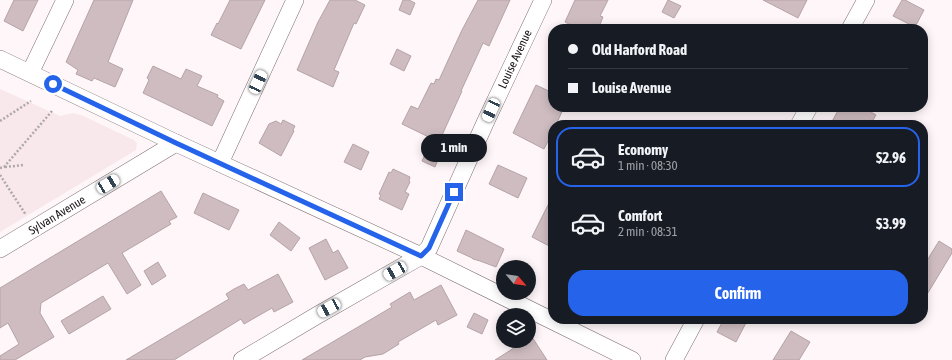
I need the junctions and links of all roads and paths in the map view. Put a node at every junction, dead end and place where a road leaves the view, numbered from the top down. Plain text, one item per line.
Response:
1 (65, 0) edge
2 (296, 0) edge
3 (543, 0) edge
4 (866, 0) edge
5 (853, 24) edge
6 (0, 59) edge
7 (30, 73) junction
8 (31, 102) dead end
9 (52, 111) dead end
10 (0, 121) edge
11 (176, 143) junction
12 (220, 163) junction
13 (24, 165) dead end
14 (4, 167) junction
15 (0, 168) edge
16 (0, 175) edge
17 (28, 219) dead end
18 (0, 249) edge
19 (421, 256) junction
20 (548, 319) edge
21 (559, 324) edge
22 (693, 324) edge
23 (242, 360) edge
24 (632, 360) edge
25 (674, 360) edge

1 - 7 street
2 - 12 street
3 - 19 street, Louise Avenue
4 - 5 street
6 - 7 street
7 - 11 street
8 - 10 path
9 - 14 path
11 - 12 street
11 - 18 street, Sylvan Avenue
12 - 19 street
13 - 14 path
14 - 15 path
16 - 17 path
19 - 20 street
19 - 23 street, Louise Avenue
21 - 24 street
22 - 25 street

